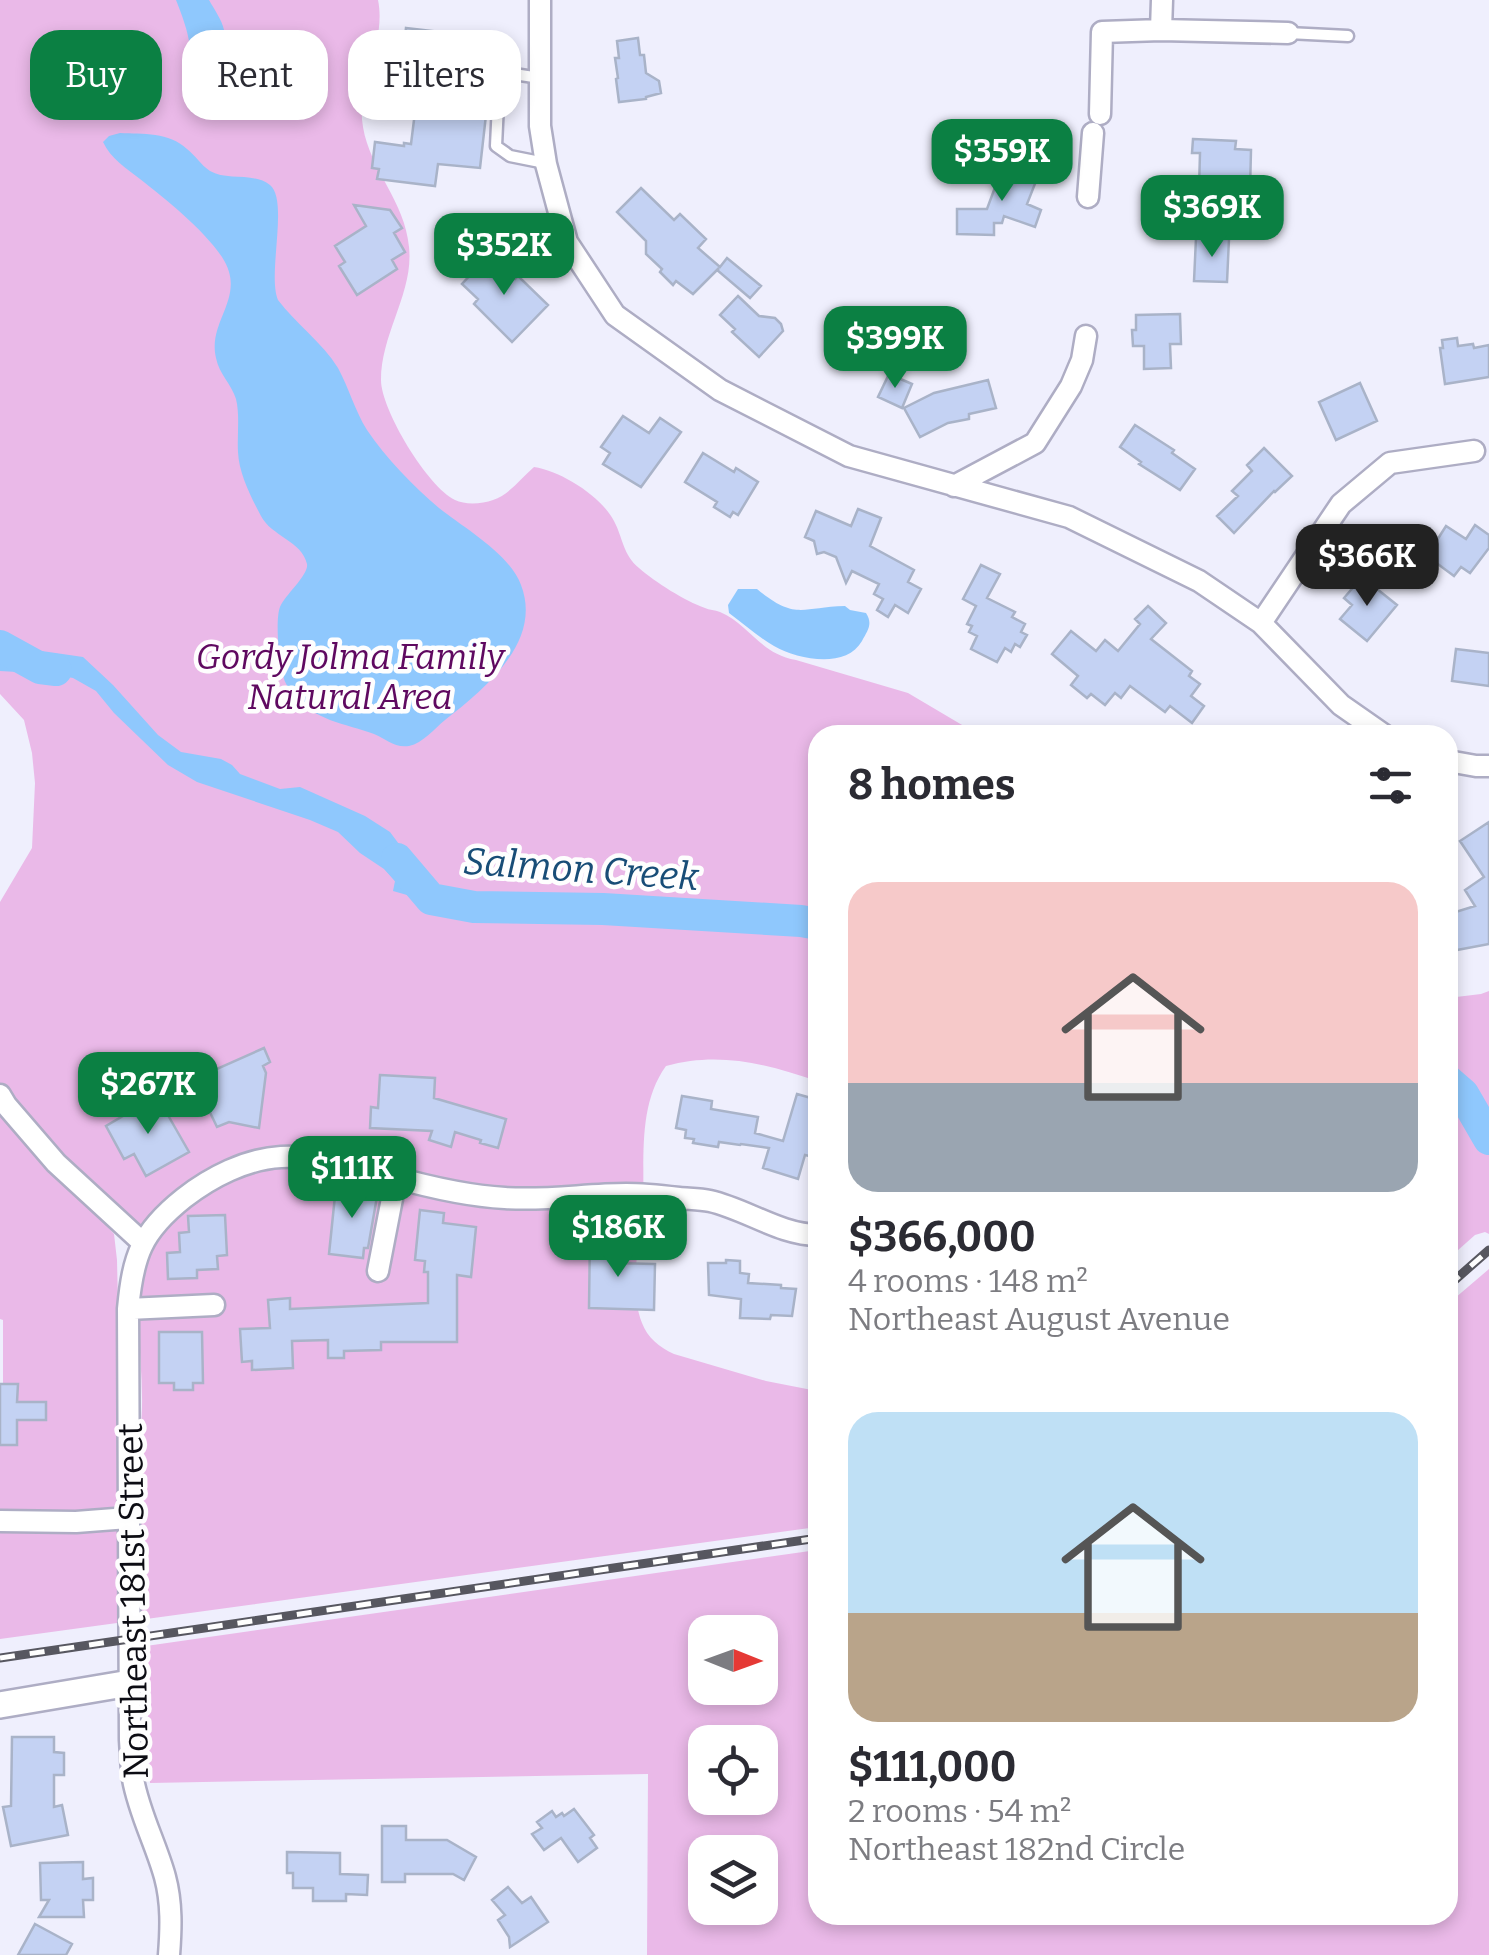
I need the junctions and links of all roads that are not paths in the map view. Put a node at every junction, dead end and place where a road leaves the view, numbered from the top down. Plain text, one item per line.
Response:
1 (540, 0) edge
2 (1162, 0) edge
3 (1161, 30) junction
4 (1288, 33) joint
5 (1348, 36) dead end
6 (540, 78) junction
7 (546, 164) junction
8 (1088, 197) dead end
9 (1086, 336) dead end
10 (1474, 451) dead end
11 (954, 486) junction
12 (1260, 623) junction
13 (1370, 725) edge
14 (1458, 763) edge
15 (1489, 766) edge
16 (0, 1094) edge
17 (396, 1178) junction
18 (808, 1235) edge
19 (143, 1243) junction
20 (378, 1271) dead end
21 (214, 1305) dead end
22 (128, 1309) junction
23 (128, 1518) junction
24 (0, 1521) edge
25 (130, 1684) junction
26 (0, 1705) edge
27 (168, 1955) edge

1 - 6 street
2 - 3 street
3 - 4 street
3 - 8 street
4 - 5 lane
6 - 7 street
6 - 7 lane
7 - 11 street
9 - 11 street
10 - 12 street
11 - 12 street
12 - 13 street
14 - 15 street
16 - 19 street
17 - 18 street
17 - 19 street
17 - 20 street
19 - 22 street, Northeast 181st Street
21 - 22 street
22 - 23 street, Northeast 181st Street
23 - 24 street
23 - 25 street, Northeast 181st Street
25 - 26 street
25 - 27 street, Northeast 181st Street

